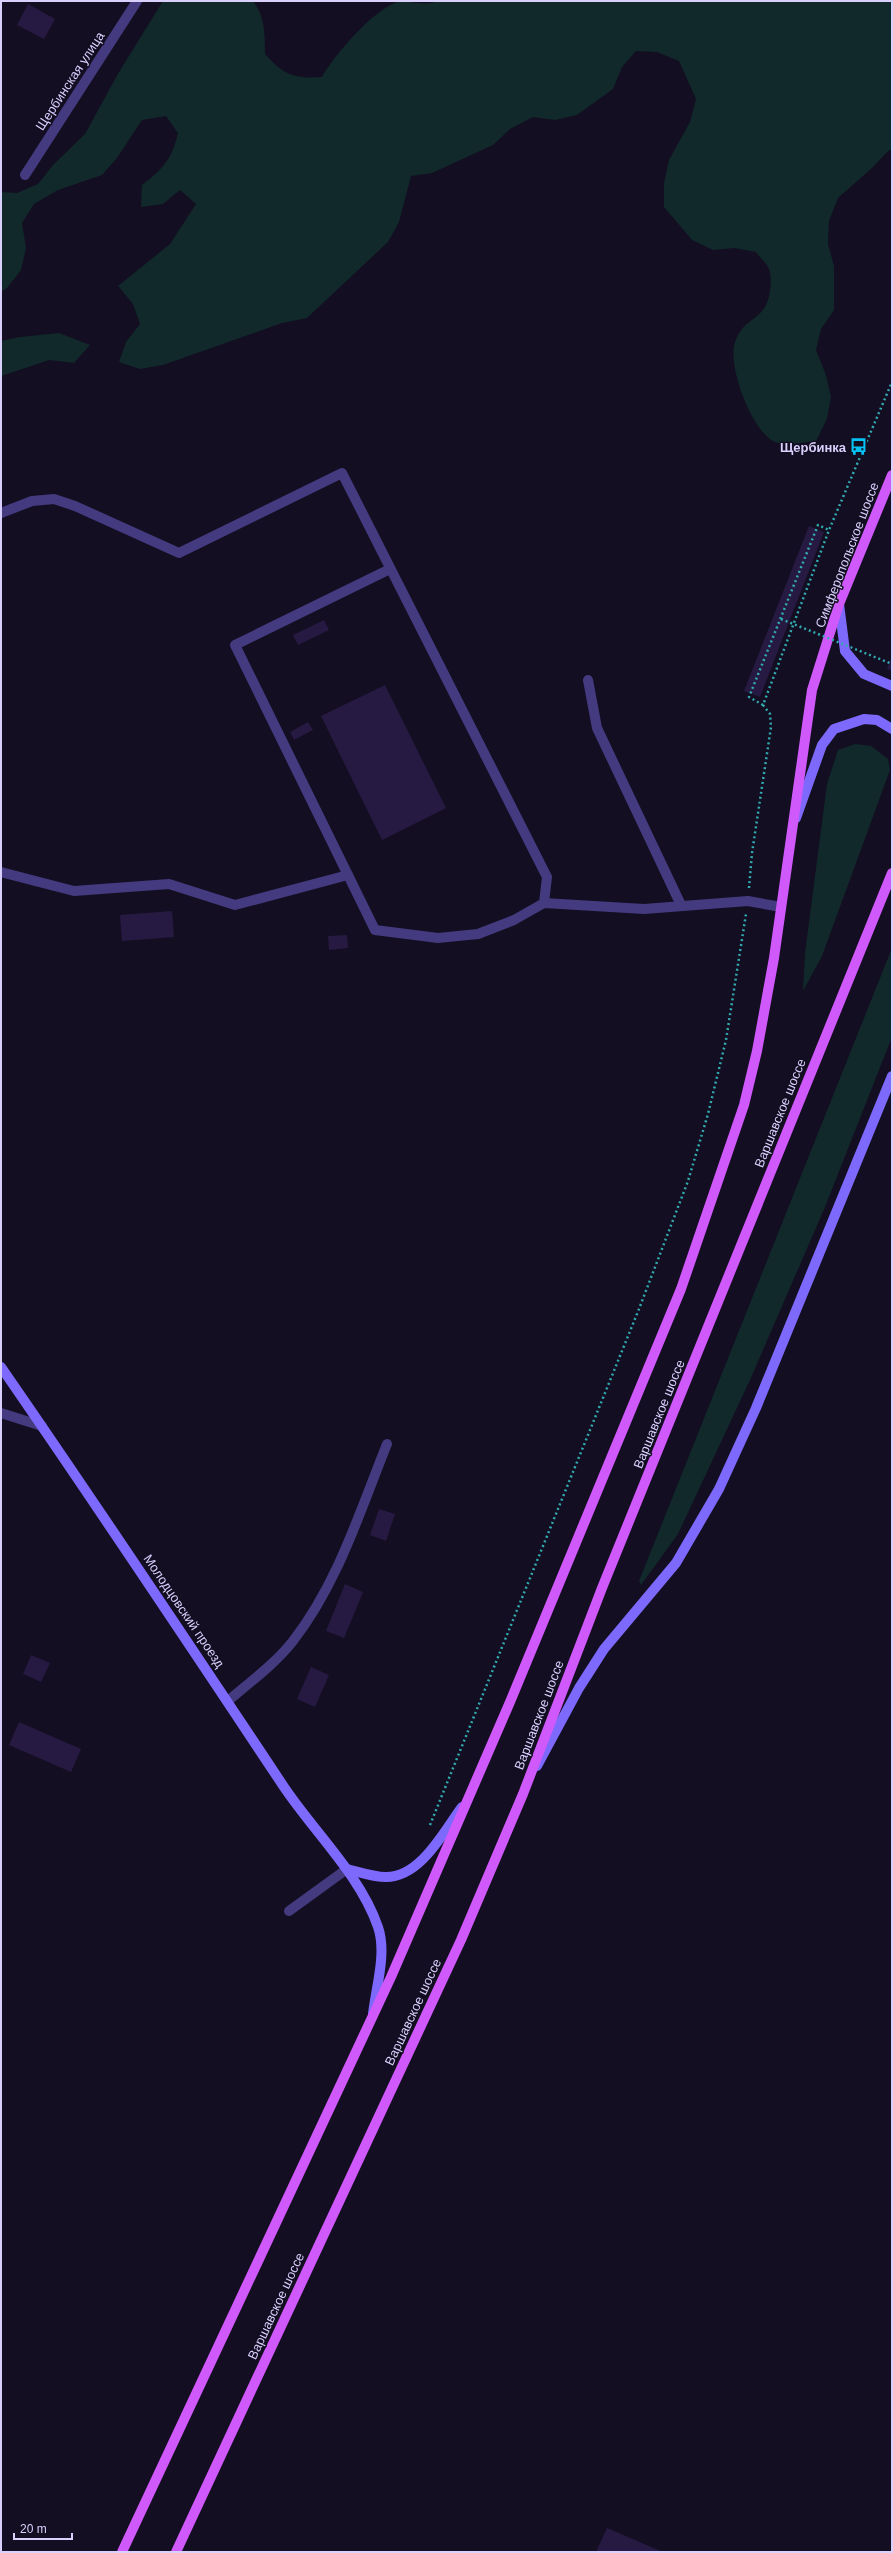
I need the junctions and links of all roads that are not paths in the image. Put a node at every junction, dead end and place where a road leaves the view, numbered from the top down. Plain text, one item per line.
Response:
1 (137, 1) edge
2 (26, 175) dead end
3 (892, 475) edge
4 (1, 513) edge
5 (390, 569) junction
6 (839, 604) junction
7 (588, 680) dead end
8 (892, 686) edge
9 (892, 730) edge
10 (791, 834) junction
11 (1, 872) edge
12 (892, 873) edge
13 (348, 875) junction
14 (544, 903) junction
15 (681, 905) junction
16 (781, 907) junction
17 (892, 1076) edge
18 (3, 1373) edge
19 (1, 1413) edge
20 (42, 1426) junction
21 (387, 1444) dead end
22 (228, 1701) junction
23 (523, 1794) junction
24 (469, 1799) junction
25 (347, 1869) junction
26 (289, 1911) dead end
27 (372, 2014) junction
28 (122, 2552) edge
29 (176, 2552) edge

1 - 2 street, Щербинская улица
3 - 6 main road, Симферопольское шоссе
4 - 5 street
5 - 13 street
5 - 14 street
6 - 8 street
6 - 10 main road, Симферопольское шоссе
7 - 15 street
9 - 10 street
10 - 16 main road, Симферопольское шоссе
11 - 13 street
12 - 23 main road, Варшавское шоссе
13 - 14 street
14 - 15 street
15 - 16 street
16 - 24 main road, Варшавское шоссе
17 - 23 street
18 - 20 street, Молодцовский проезд
19 - 20 street
20 - 22 street, Молодцовский проезд
21 - 22 street
22 - 25 street, Молодцовский проезд
23 - 29 main road, Варшавское шоссе
24 - 25 street
24 - 27 main road, Варшавское шоссе
25 - 26 street
25 - 27 street, Молодцовский проезд
27 - 28 main road, Варшавское шоссе

